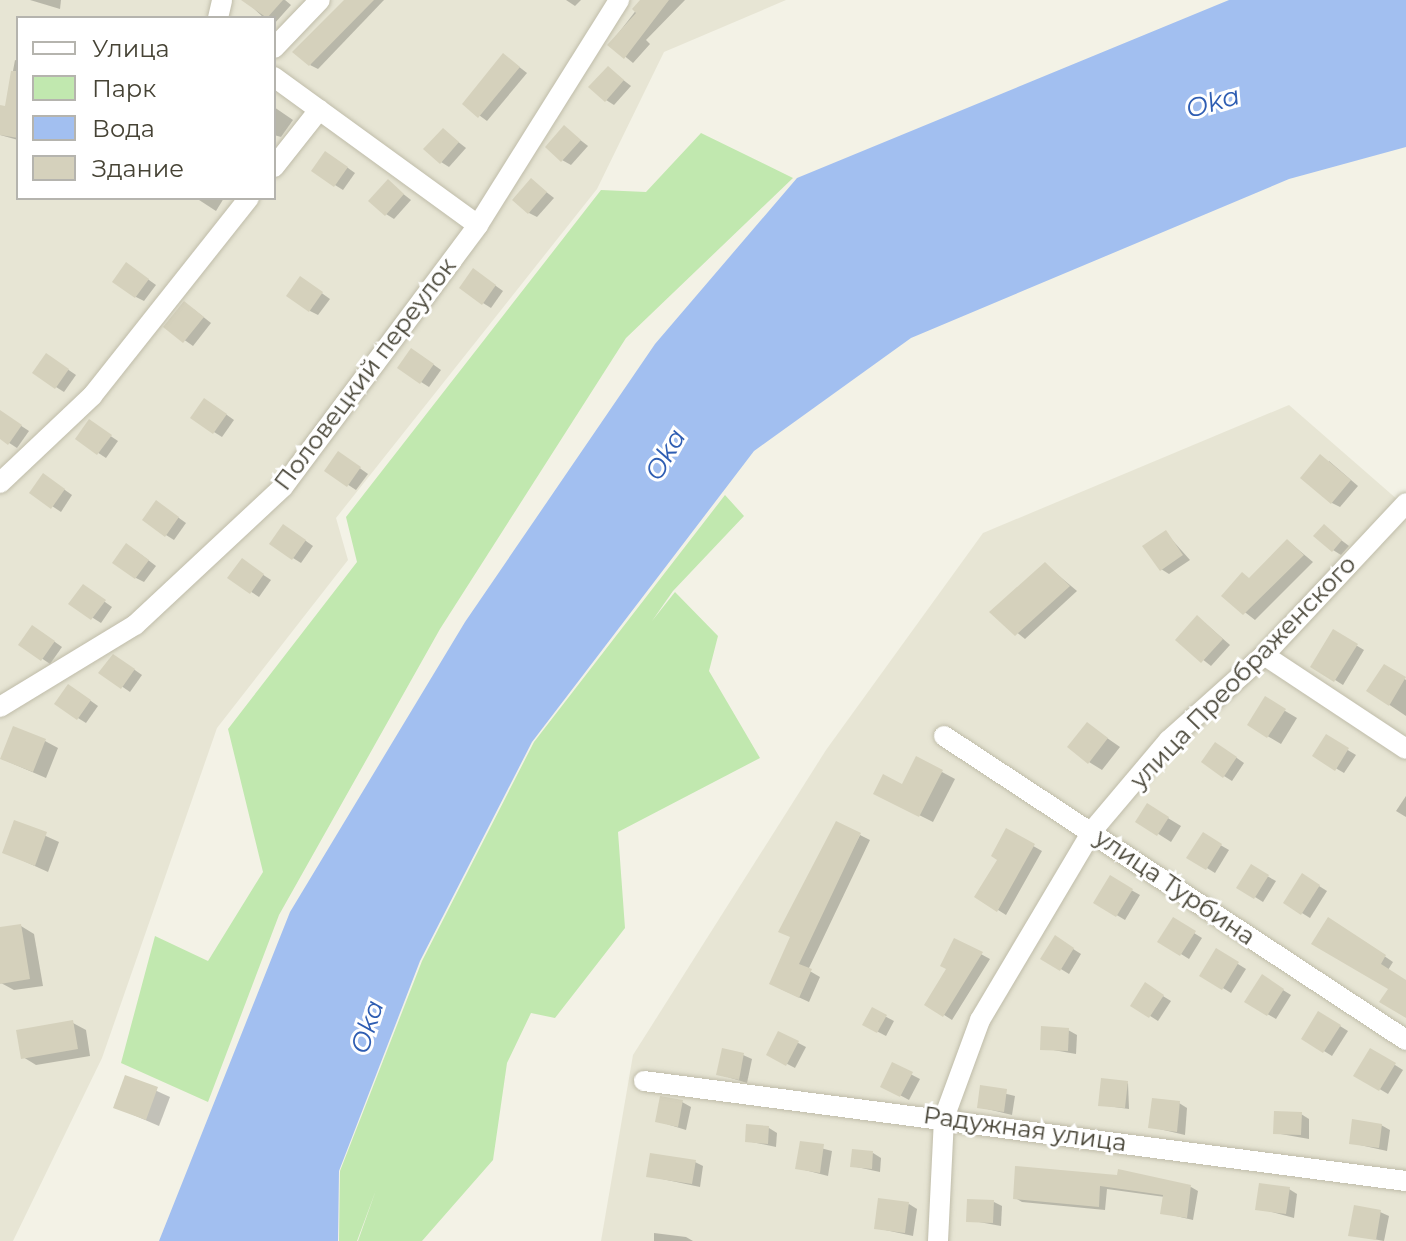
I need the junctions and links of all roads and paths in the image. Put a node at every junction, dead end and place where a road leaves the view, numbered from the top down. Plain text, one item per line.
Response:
1 (320, 0) edge
2 (619, 0) edge
3 (276, 46) edge
4 (276, 78) edge
5 (319, 110) junction
6 (276, 164) edge
7 (247, 200) edge
8 (478, 225) junction
9 (0, 483) edge
10 (1406, 503) edge
11 (1264, 655) junction
12 (0, 707) edge
13 (944, 736) dead end
14 (1406, 749) edge
15 (1092, 831) junction
16 (1406, 1040) edge
17 (644, 1081) dead end
18 (944, 1118) junction
19 (1406, 1181) edge
20 (938, 1241) edge

1 - 3 street
2 - 8 street, Половецкий переулок
4 - 5 street
5 - 6 street
5 - 8 street
7 - 9 street
8 - 12 street, Половецкий переулок
10 - 11 street, улица Преображенского
11 - 14 street
11 - 15 street, улица Преображенского
13 - 15 street, улица Турбина
15 - 16 street, улица Турбина
15 - 18 street, улица Преображенского
17 - 18 street, Радужная улица
18 - 19 street, Радужная улица
18 - 20 street, улица Преображенского

